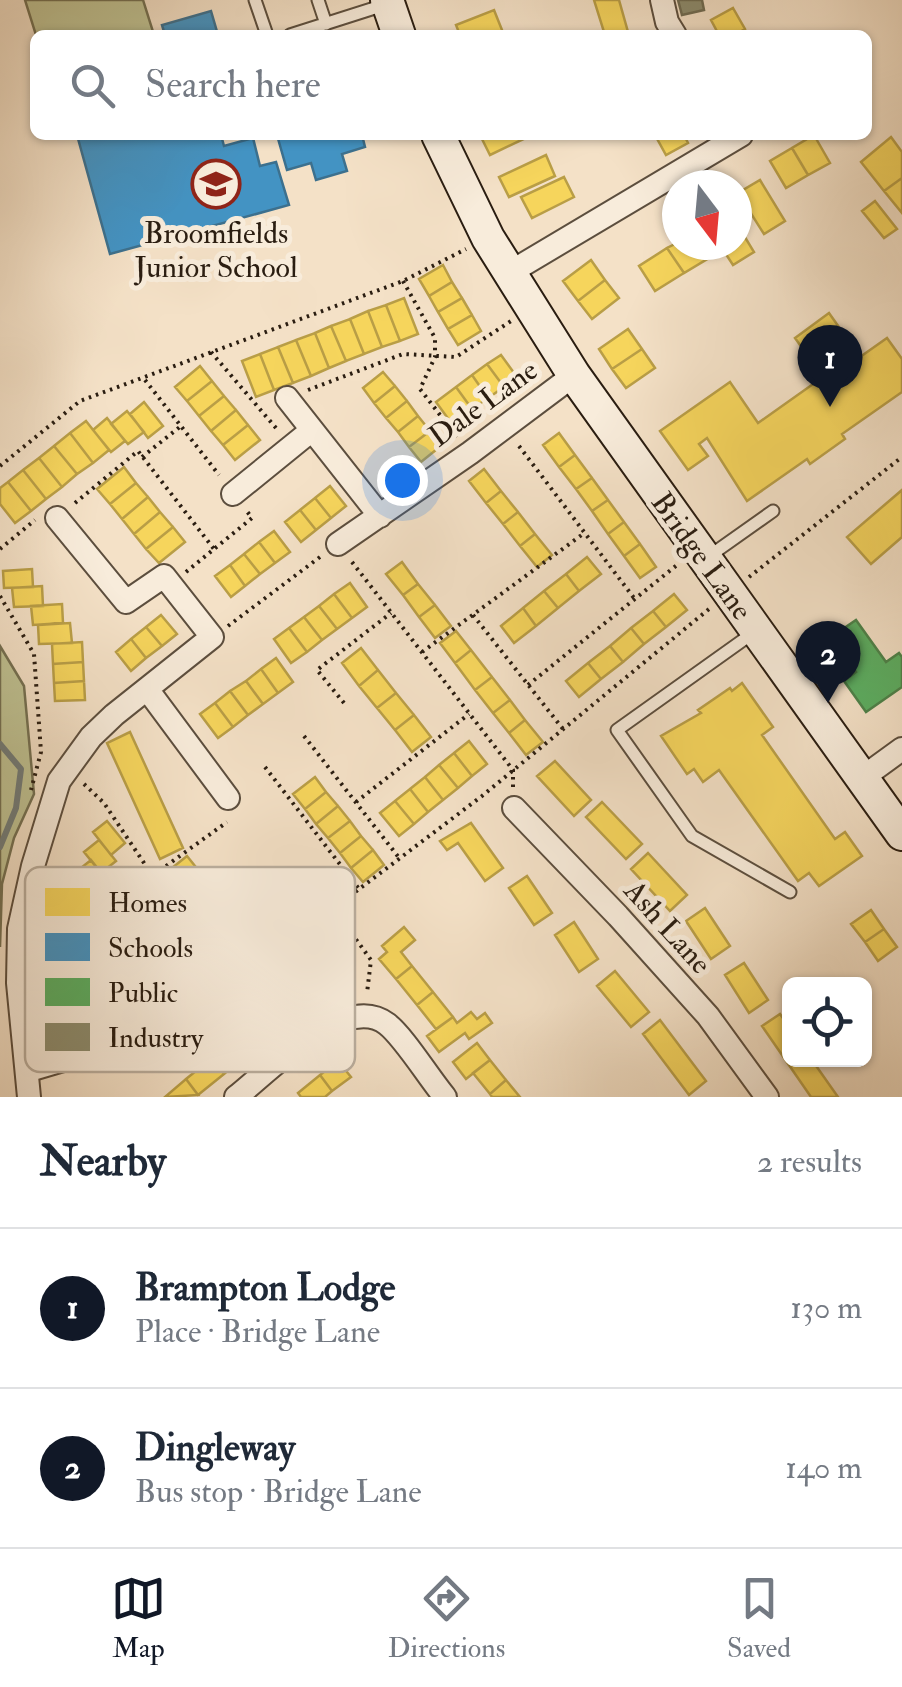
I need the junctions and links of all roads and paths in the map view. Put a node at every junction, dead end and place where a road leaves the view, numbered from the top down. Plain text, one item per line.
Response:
1 (255, 0) edge
2 (318, 0) edge
3 (662, 0) edge
4 (388, 2) edge
5 (326, 24) junction
6 (264, 30) edge
7 (306, 30) edge
8 (397, 30) edge
9 (672, 30) edge
10 (440, 140) edge
11 (730, 140) edge
12 (488, 238) junction
13 (509, 273) junction
14 (403, 281) junction
15 (510, 321) dead end
16 (211, 352) junction
17 (435, 357) junction
18 (574, 375) junction
19 (144, 380) junction
20 (287, 398) junction
21 (258, 408) junction
22 (181, 426) junction
23 (505, 426) junction
24 (312, 430) junction
25 (292, 447) junction
26 (470, 453) junction
27 (142, 457) junction
28 (902, 457) edge
29 (0, 466) edge
30 (233, 494) junction
31 (80, 499) dead end
32 (772, 511) dead end
33 (50, 516) joint
34 (380, 516) junction
35 (585, 533) junction
36 (338, 544) junction
37 (214, 549) junction
38 (0, 550) edge
39 (701, 555) junction
40 (745, 580) dead end
41 (171, 585) junction
42 (0, 596) edge
43 (634, 598) junction
44 (714, 605) dead end
45 (391, 613) junction
46 (473, 615) junction
47 (756, 631) junction
48 (212, 637) junction
49 (422, 652) junction
50 (815, 654) dead end
51 (788, 674) junction
52 (528, 685) junction
53 (147, 689) junction
54 (344, 704) dead end
55 (469, 714) junction
56 (563, 729) junction
57 (304, 736) dead end
58 (902, 749) edge
59 (41, 752) dead end
60 (265, 768) dead end
61 (513, 770) junction
62 (862, 778) junction
63 (356, 802) junction
64 (233, 805) joint
65 (514, 808) dead end
66 (902, 834) edge
67 (400, 859) junction
68 (34, 867) edge
69 (173, 867) edge
70 (341, 867) edge
71 (355, 885) edge
72 (359, 890) junction
73 (790, 892) dead end
74 (355, 893) edge
75 (25, 905) edge
76 (355, 938) edge
77 (369, 971) dead end
78 (355, 1017) edge
79 (25, 1064) edge
80 (60, 1072) edge
81 (268, 1072) edge
82 (27, 1087) edge
83 (236, 1097) edge
84 (444, 1097) edge
85 (767, 1097) edge

1 - 6 lane
2 - 5 lane
3 - 9 street
4 - 5 lane
4 - 8 street
5 - 7 lane
10 - 12 street, Bridge Lane
11 - 13 street
12 - 13 street, Bridge Lane
12 - 14 path
13 - 18 street, Bridge Lane
14 - 16 path
14 - 17 path
15 - 17 path
16 - 19 path
16 - 21 path
17 - 20 path
17 - 26 path
18 - 23 street, Dale Lane
18 - 39 street, Bridge Lane
19 - 22 path
19 - 29 path
20 - 21 path
20 - 24 street
21 - 25 path
22 - 27 path
22 - 30 path
23 - 26 street, Dale Lane
23 - 35 path
24 - 25 street
24 - 34 street
25 - 30 street
26 - 34 street, Dale Lane
27 - 31 path
27 - 37 path
28 - 40 path
30 - 37 path
32 - 39 lane
33 - 38 path
33 - 41 street
34 - 36 street, Dale Lane
35 - 43 path
35 - 46 path
36 - 45 path
36 - 48 path
37 - 41 path
39 - 43 path
39 - 47 street, Bridge Lane
41 - 48 street
42 - 59 path
43 - 52 path
44 - 56 path
45 - 49 path
45 - 54 path
46 - 49 path
46 - 52 path
47 - 51 street, Bridge Lane
47 - 73 lane
48 - 53 street
49 - 55 path
50 - 51 lane
51 - 62 street, Bridge Lane
52 - 56 path
53 - 64 street
53 - 68 street
55 - 61 path
55 - 63 path
56 - 61 path
57 - 63 path
58 - 62 street
60 - 70 path
61 - 67 path
62 - 66 street, Bridge Lane
63 - 67 path
64 - 69 path
65 - 85 street, Ash Lane
67 - 72 path
71 - 72 path
72 - 74 path
75 - 79 street
76 - 77 path
78 - 84 street
80 - 82 lane
81 - 83 street

